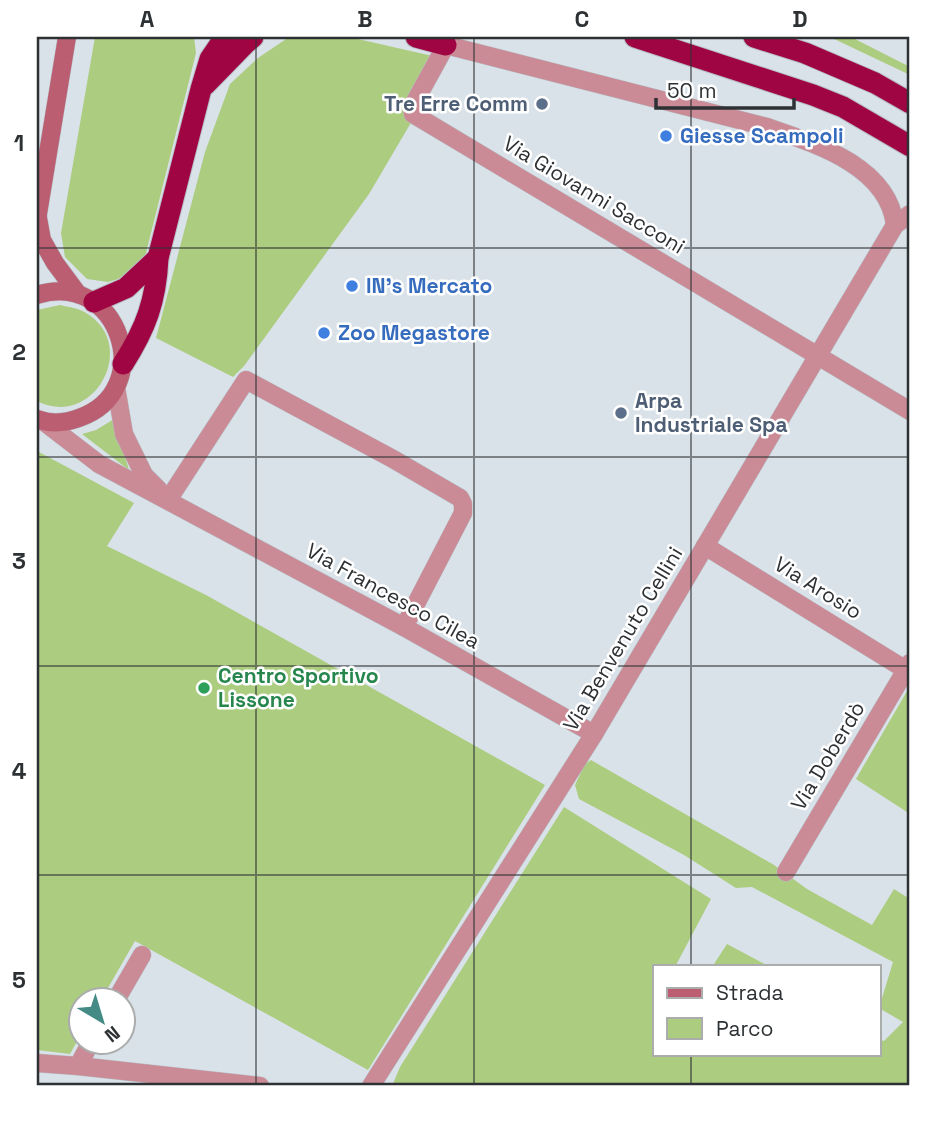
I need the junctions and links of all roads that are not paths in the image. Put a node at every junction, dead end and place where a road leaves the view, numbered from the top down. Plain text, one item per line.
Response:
1 (67, 37) edge
2 (206, 37) edge
3 (225, 37) edge
4 (253, 37) edge
5 (416, 37) edge
6 (635, 37) edge
7 (754, 37) edge
8 (778, 42) edge
9 (446, 45) junction
10 (210, 60) junction
11 (201, 89) junction
12 (910, 103) edge
13 (910, 146) edge
14 (910, 214) edge
15 (37, 219) edge
16 (895, 225) junction
17 (158, 258) junction
18 (37, 295) edge
19 (86, 298) junction
20 (818, 356) junction
21 (123, 364) junction
22 (116, 387) junction
23 (910, 411) edge
24 (40, 420) edge
25 (169, 500) junction
26 (705, 546) junction
27 (404, 627) junction
28 (908, 666) edge
29 (594, 734) junction
30 (786, 872) dead end
31 (142, 955) dead end
32 (124, 986) edge
33 (83, 1056) edge
34 (37, 1063) edge
35 (78, 1066) junction
36 (260, 1086) edge
37 (371, 1086) edge

1 - 15 main road
2 - 10 highway
3 - 10 highway
4 - 11 highway
5 - 9 highway
6 - 13 highway
7 - 8 highway
8 - 12 highway
9 - 16 street
9 - 20 street, Via Giovanni Sacconi
10 - 11 highway
11 - 17 highway
14 - 16 street, Via Benvenuto Cellini
15 - 19 main road
16 - 20 street, Via Benvenuto Cellini
17 - 19 highway
17 - 21 highway
18 - 19 main road
19 - 21 main road
20 - 23 street
20 - 26 street, Via Benvenuto Cellini
21 - 22 main road
22 - 24 main road
22 - 25 street, Via Francesco Cilea
24 - 25 street, Via Francesco Cilea
25 - 27 street, Via Francesco Cilea
25 - 27 street
26 - 28 street, Via Arosio
26 - 29 street, Via Benvenuto Cellini
27 - 29 street, Via Francesco Cilea
28 - 30 street, Via Doberdò
29 - 37 street, Via Benvenuto Cellini
31 - 32 street
33 - 35 street
34 - 35 street
35 - 36 street

